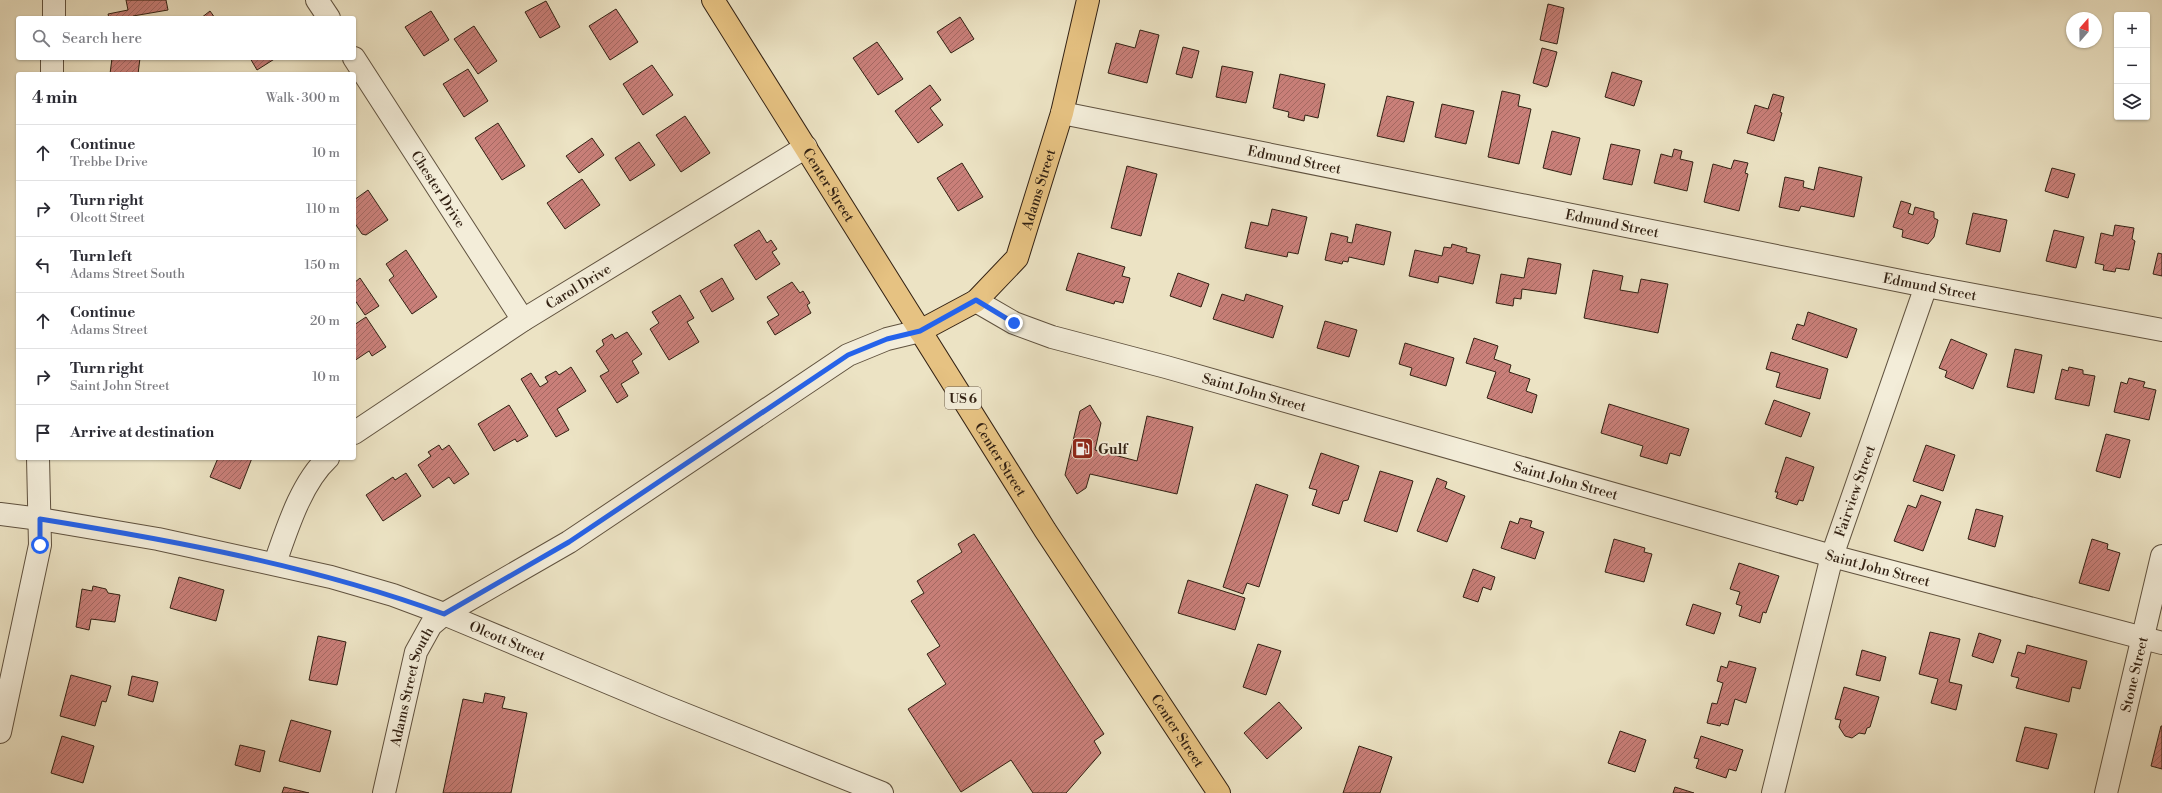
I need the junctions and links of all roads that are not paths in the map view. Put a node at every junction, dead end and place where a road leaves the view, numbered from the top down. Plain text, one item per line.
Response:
1 (54, 0) edge
2 (317, 0) edge
3 (713, 0) edge
4 (1088, 0) edge
5 (54, 16) edge
6 (328, 16) edge
7 (52, 60) edge
8 (355, 60) edge
9 (52, 72) edge
10 (1062, 113) junction
11 (806, 147) junction
12 (1926, 286) junction
13 (976, 300) junction
14 (523, 320) junction
15 (2162, 330) edge
16 (920, 331) junction
17 (356, 432) edge
18 (38, 460) edge
19 (326, 460) edge
20 (0, 514) edge
21 (40, 519) junction
22 (1832, 556) junction
23 (2162, 556) edge
24 (275, 563) junction
25 (444, 614) junction
26 (2153, 640) edge
27 (0, 732) edge
28 (384, 793) edge
29 (882, 793) edge
30 (1219, 793) edge
31 (1772, 793) edge
32 (2106, 793) edge

1 - 5 street
2 - 6 street
3 - 11 main road, Center Street / US 6
4 - 10 main road, Adams Street
7 - 9 street
8 - 14 street, Chester Drive
10 - 12 street, Edmund Street
10 - 13 main road, Adams Street
11 - 14 street, Carol Drive
11 - 16 main road, Center Street / US 6
12 - 15 street, Edmund Street
12 - 22 street, Fairview Street
13 - 16 main road, Adams Street
13 - 22 street, Saint John Street
14 - 17 street, Carol Drive
16 - 25 street, Adams Street South
16 - 30 main road, Center Street / US 6
18 - 21 street
19 - 24 street
20 - 21 street, Olcott Street
21 - 24 street, Olcott Street
21 - 27 street
22 - 26 street, Saint John Street
22 - 31 street, Fairview Street
23 - 26 street, Stone Street
24 - 25 street, Olcott Street
25 - 28 street, Adams Street South
25 - 29 street, Olcott Street
26 - 32 street, Stone Street

